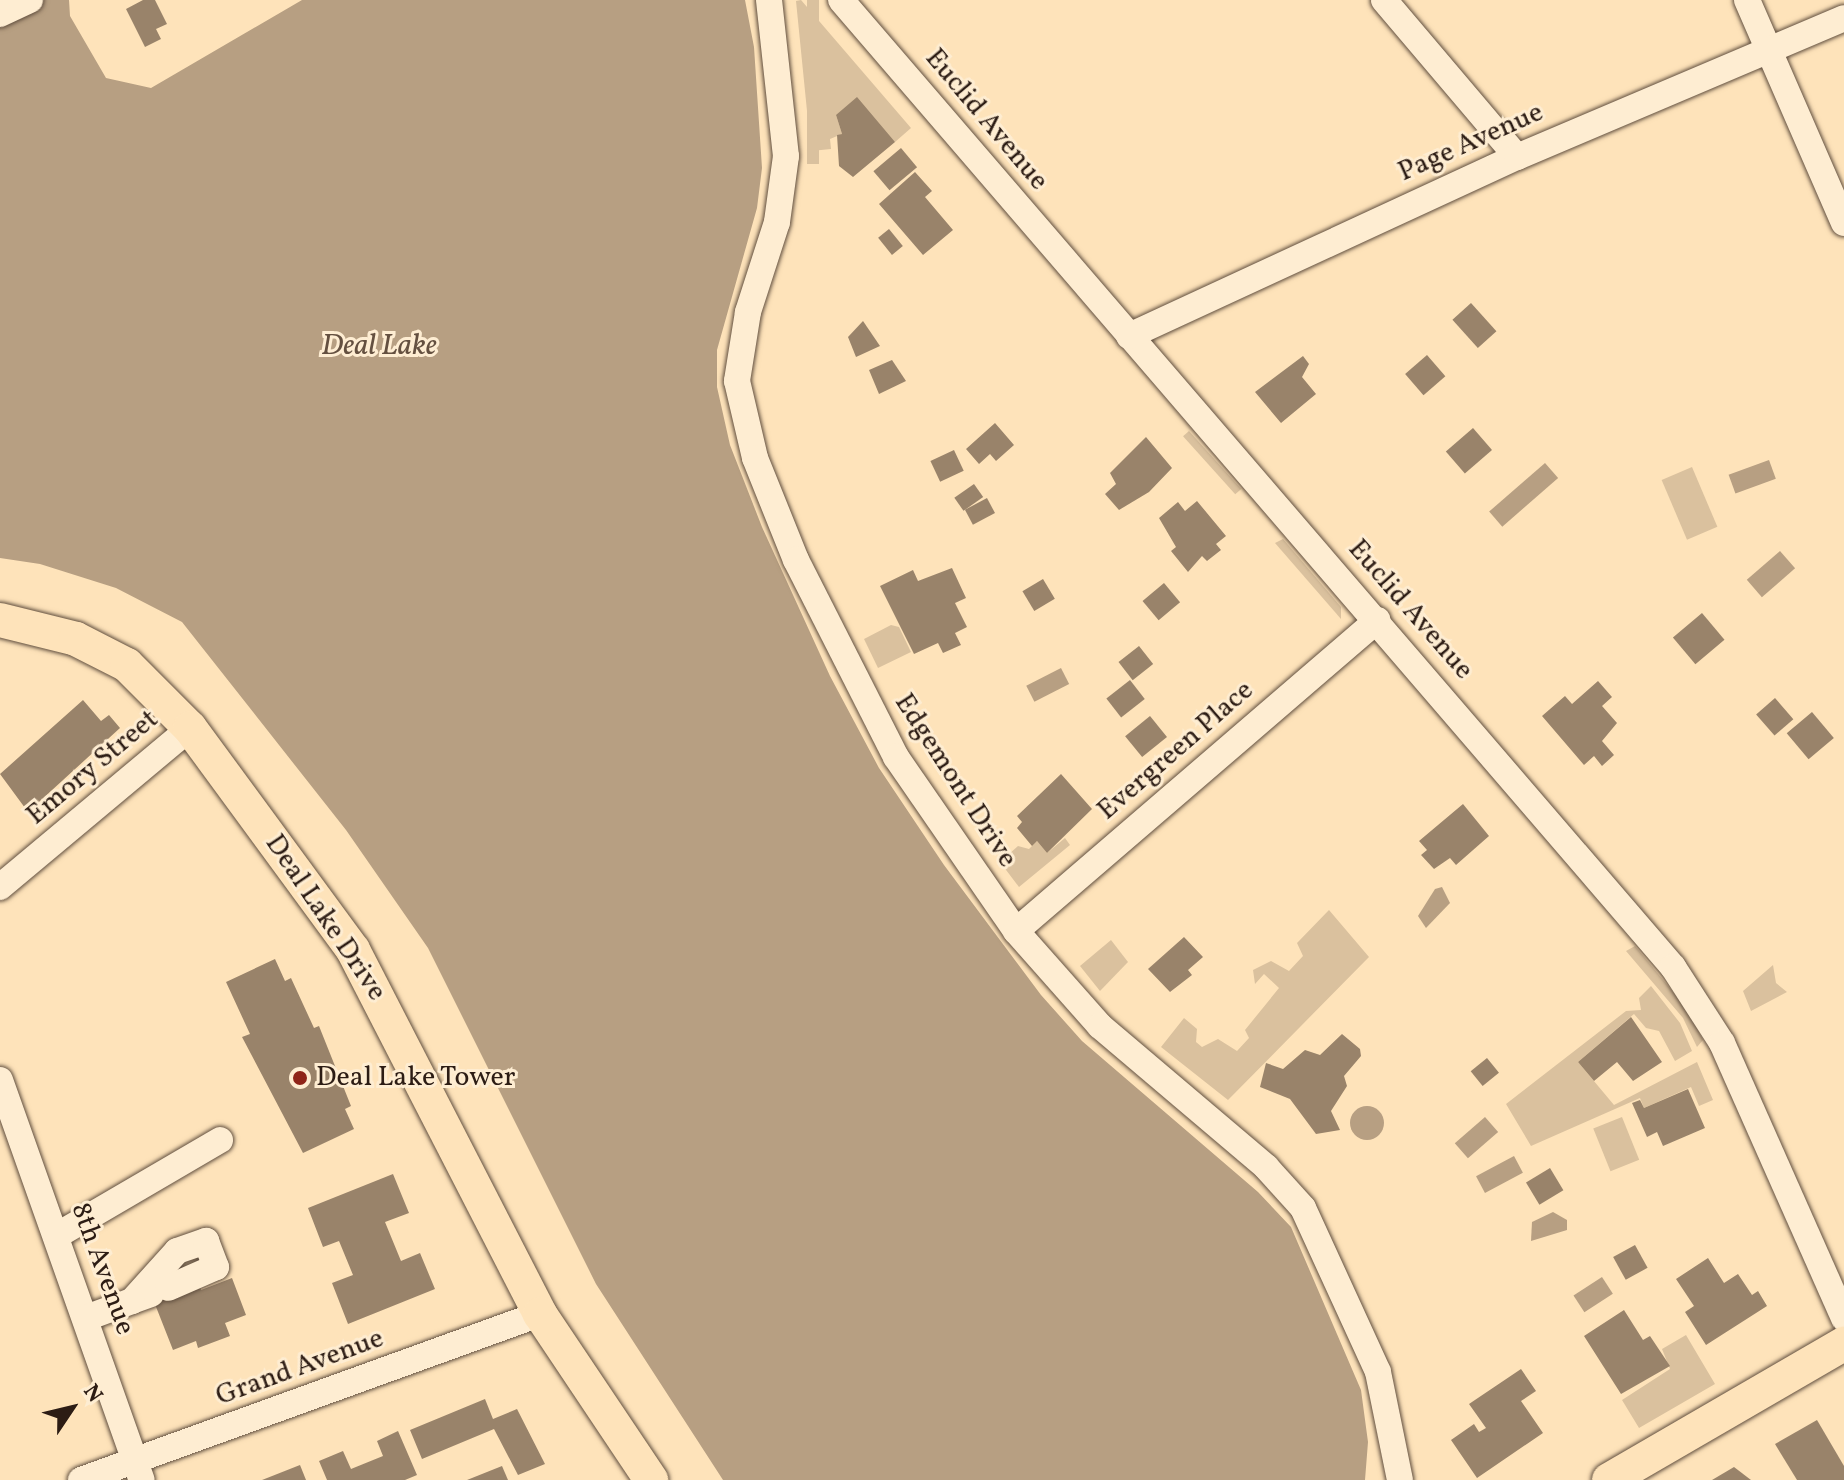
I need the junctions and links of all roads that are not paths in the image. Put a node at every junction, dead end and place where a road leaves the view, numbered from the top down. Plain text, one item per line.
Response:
1 (30, 0) edge
2 (769, 0) edge
3 (841, 0) edge
4 (1384, 0) edge
5 (1747, 0) edge
6 (0, 14) edge
7 (1844, 18) edge
8 (1770, 50) junction
9 (1517, 157) junction
10 (1844, 223) edge
11 (1129, 336) junction
12 (0, 620) edge
13 (1378, 620) junction
14 (190, 728) junction
15 (0, 887) edge
16 (1016, 931) junction
17 (0, 1080) edge
18 (220, 1140) dead end
19 (56, 1236) junction
20 (150, 1294) dead end
21 (540, 1314) junction
22 (86, 1318) junction
23 (1844, 1318) edge
24 (1844, 1344) edge
25 (139, 1470) edge
26 (81, 1480) edge
27 (651, 1480) edge
28 (1400, 1480) edge
29 (1609, 1480) edge

1 - 6 street
2 - 16 street, Edgemont Drive
3 - 11 street, Euclid Avenue
4 - 9 street
5 - 8 street
7 - 8 street, Page Avenue
8 - 9 street, Page Avenue
8 - 10 street
9 - 11 street, Page Avenue
11 - 13 street, Euclid Avenue
12 - 14 main road, Deal Lake Drive
13 - 16 street, Evergreen Place
13 - 23 street, Euclid Avenue
14 - 15 street, Emory Street
14 - 21 main road, Deal Lake Drive
16 - 28 street, Edgemont Drive
17 - 19 street, 8th Avenue
18 - 19 street
19 - 22 street, 8th Avenue
20 - 22 street
21 - 25 street, Grand Avenue
21 - 27 main road, Deal Lake Drive
22 - 25 street, 8th Avenue
24 - 29 main road
25 - 26 street, Grand Avenue

